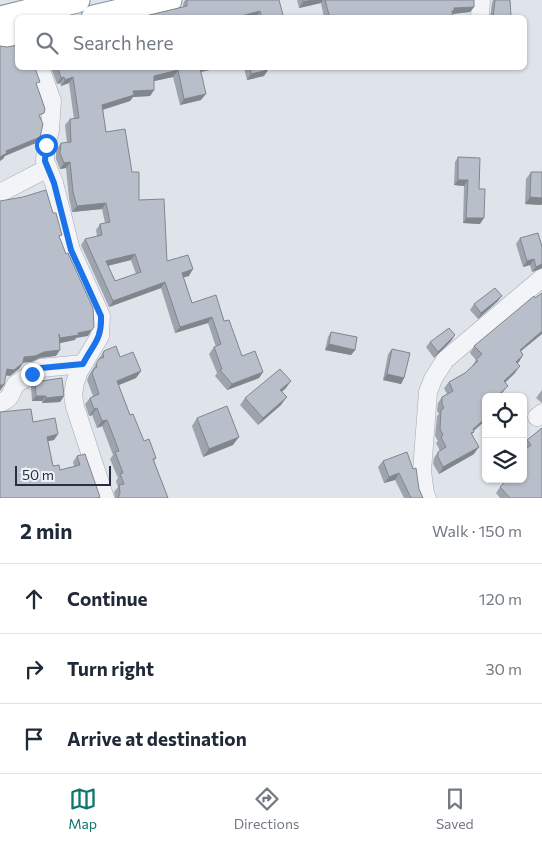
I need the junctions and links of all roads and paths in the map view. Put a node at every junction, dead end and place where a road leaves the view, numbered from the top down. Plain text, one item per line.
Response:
1 (77, 0) edge
2 (169, 0) edge
3 (480, 0) edge
4 (15, 15) edge
5 (16, 15) edge
6 (106, 15) edge
7 (480, 15) edge
8 (0, 19) edge
9 (15, 36) edge
10 (0, 39) edge
11 (41, 70) edge
12 (48, 168) junction
13 (0, 193) edge
14 (542, 278) edge
15 (83, 364) junction
16 (0, 403) edge
17 (105, 498) edge
18 (427, 498) edge

1 - 5 highway
2 - 6 highway
3 - 7 street
4 - 8 highway
9 - 10 highway
11 - 12 street
12 - 13 street
12 - 15 street
14 - 18 street
15 - 16 street
15 - 17 street

